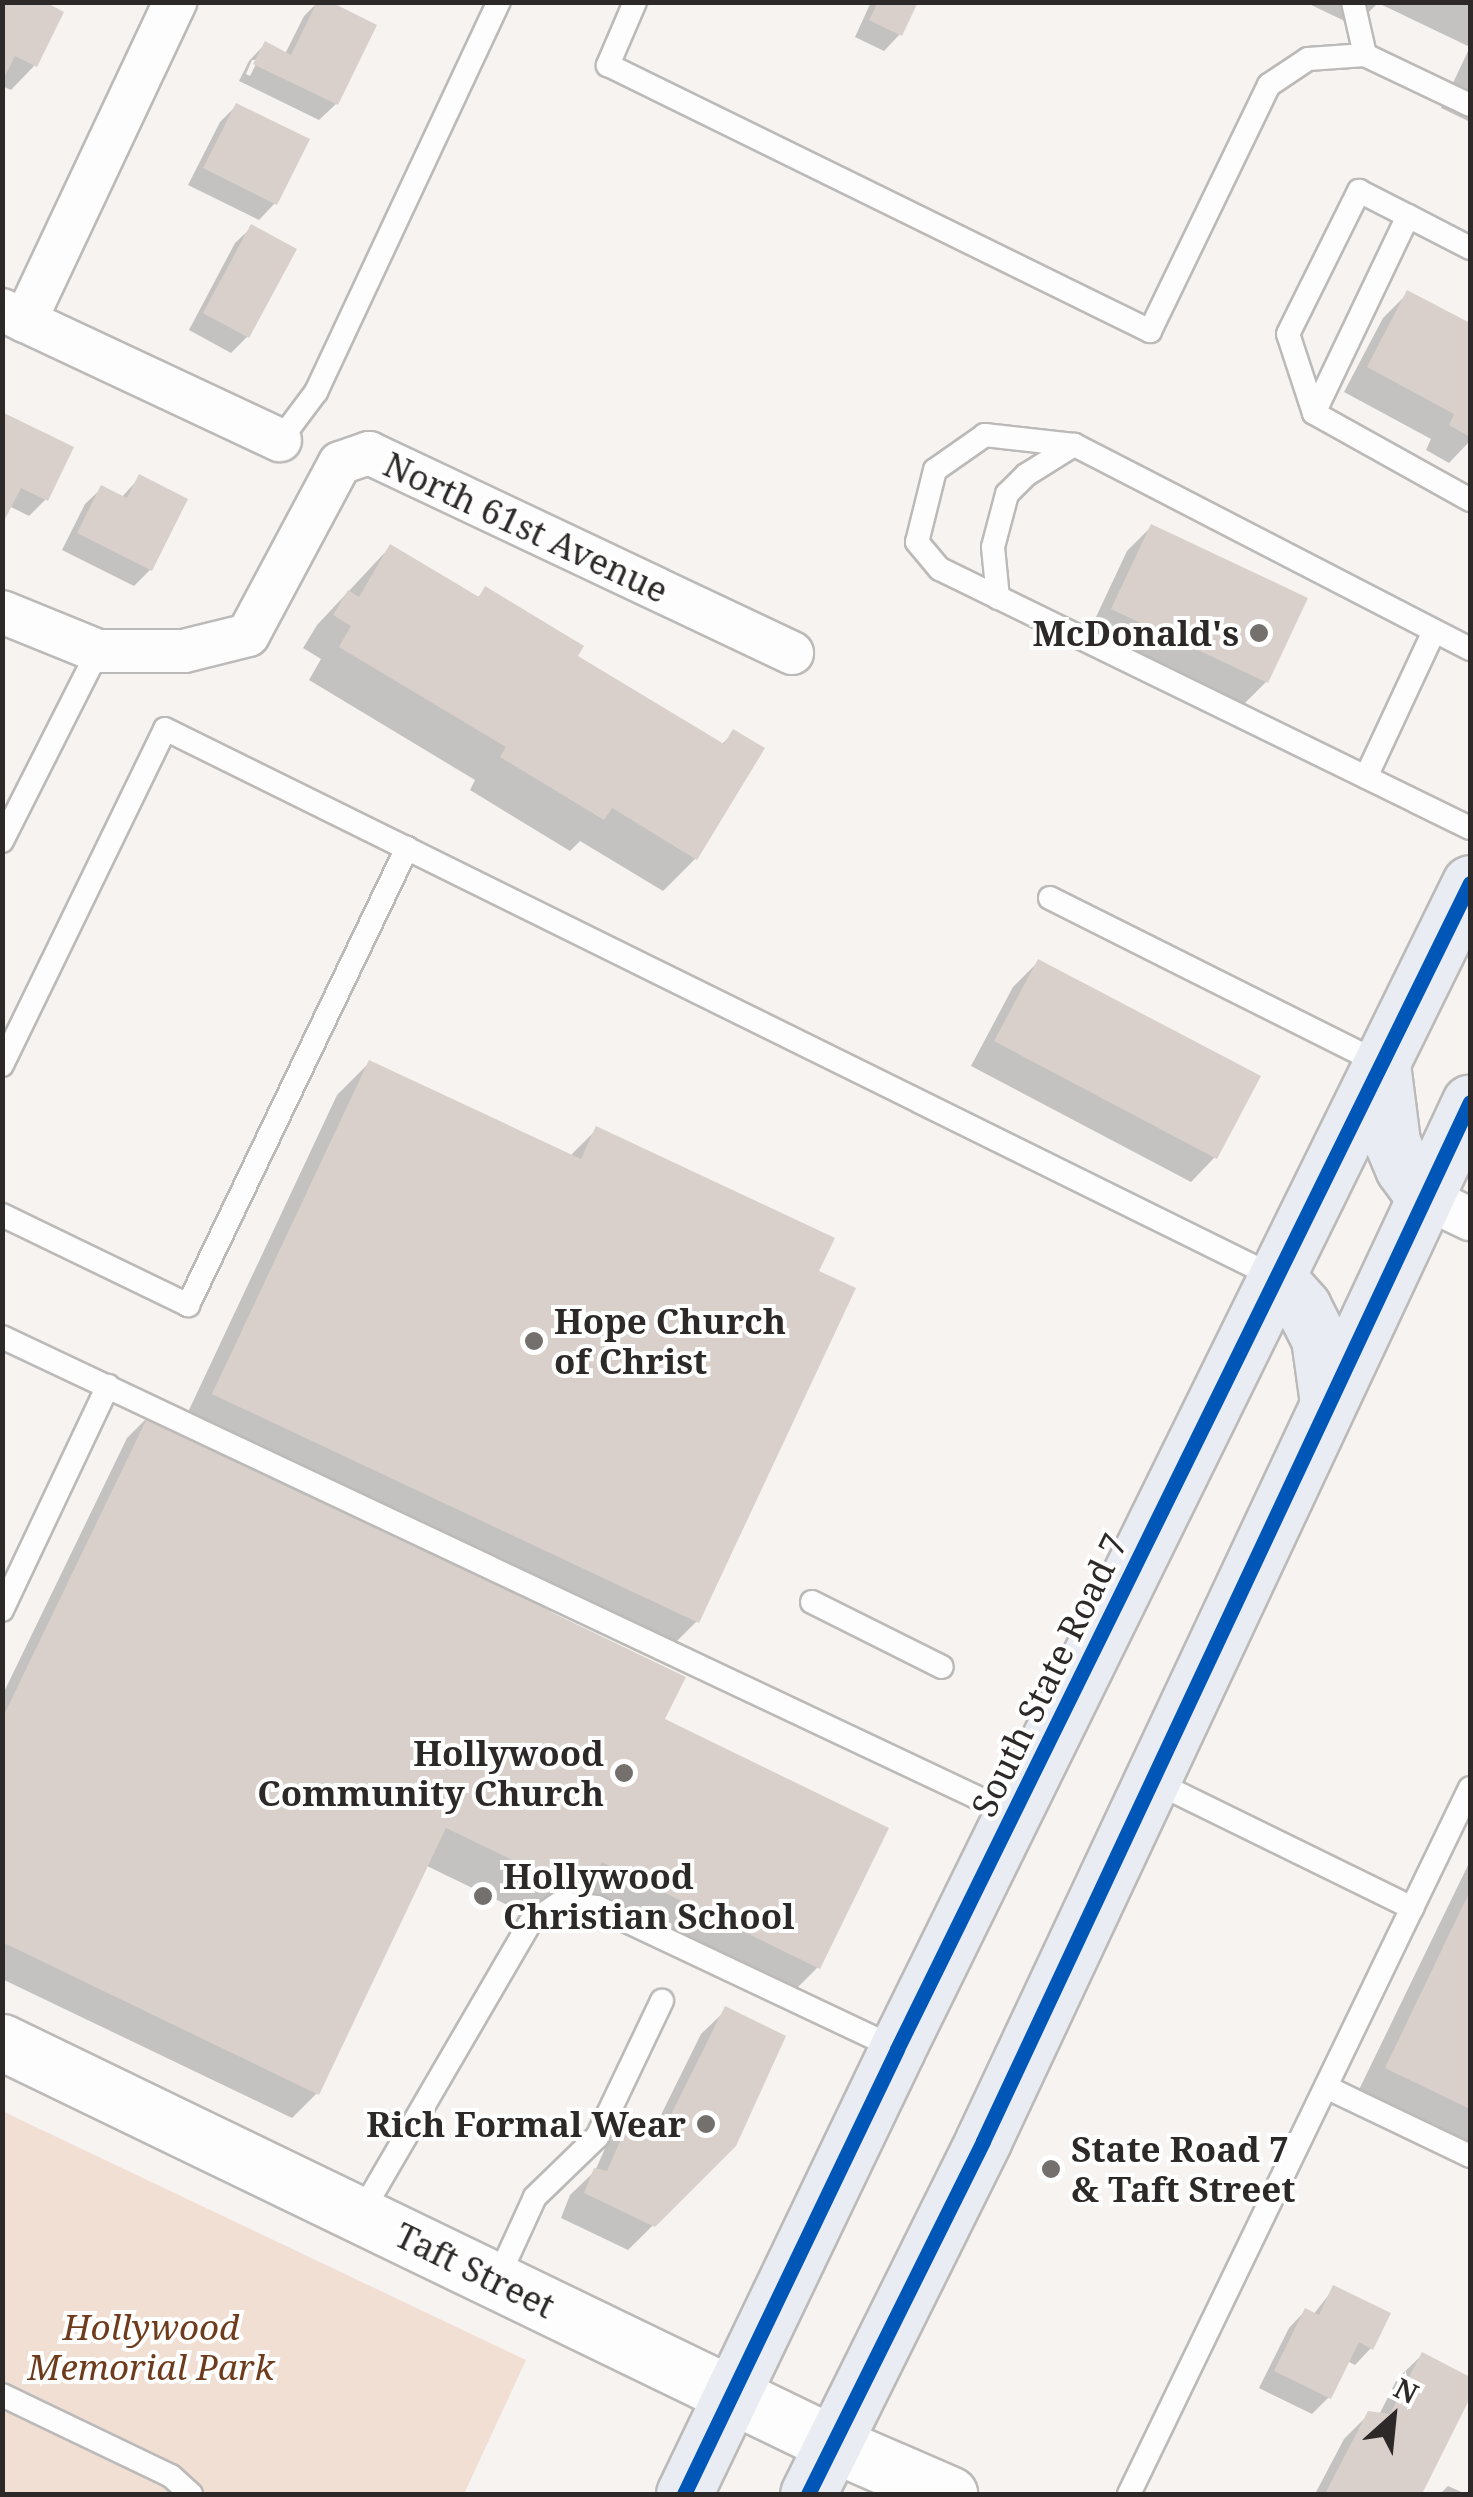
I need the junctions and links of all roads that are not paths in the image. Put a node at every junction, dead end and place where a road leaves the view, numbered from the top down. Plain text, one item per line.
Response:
1 (176, 2) edge
2 (500, 2) edge
3 (636, 2) edge
4 (1352, 2) edge
5 (1366, 55) junction
6 (1470, 106) edge
7 (1408, 216) junction
8 (1470, 248) edge
9 (14, 316) edge
10 (1314, 413) junction
11 (280, 440) joint
12 (1074, 445) junction
13 (1470, 500) edge
14 (998, 598) junction
15 (2, 612) edge
16 (1434, 630) junction
17 (1470, 649) edge
18 (98, 651) junction
19 (792, 653) dead end
20 (1366, 777) junction
21 (1470, 828) edge
22 (2, 841) edge
23 (407, 848) junction
24 (1470, 883) edge
25 (1050, 898) dead end
26 (1382, 1064) junction
27 (2, 1065) edge
28 (1470, 1102) edge
29 (1448, 1208) edge
30 (2, 1216) edge
31 (1279, 1280) junction
32 (2, 1336) edge
33 (108, 1386) junction
34 (1328, 1404) junction
35 (812, 1602) dead end
36 (2, 1610) edge
37 (942, 1666) dead end
38 (1150, 1780) junction
39 (1470, 1788) edge
40 (1014, 1814) junction
41 (1412, 1908) junction
42 (662, 2001) dead end
43 (2, 2042) edge
44 (897, 2049) junction
45 (1326, 2088) junction
46 (1470, 2156) edge
47 (360, 2215) junction
48 (496, 2280) junction
49 (730, 2392) junction
50 (2, 2395) edge
51 (831, 2443) junction
52 (191, 2494) edge
53 (684, 2494) edge
54 (808, 2494) edge
55 (948, 2494) edge
56 (1130, 2494) edge

1 - 9 street
2 - 11 lane
3 - 5 lane
4 - 5 lane
5 - 6 lane
7 - 8 lane
7 - 10 lane
7 - 10 lane
9 - 11 street
10 - 13 lane
12 - 14 lane
12 - 14 lane
12 - 16 lane
14 - 20 lane
15 - 18 street, North 61st Avenue
16 - 17 lane
16 - 20 lane
18 - 19 street, North 61st Avenue
18 - 22 lane
20 - 21 lane
23 - 27 lane
23 - 30 lane
23 - 31 lane
24 - 26 main road, South State Road 7
25 - 26 lane
26 - 29 main road
26 - 31 main road, South State Road 7
28 - 29 main road
29 - 34 main road
31 - 34 main road
31 - 40 main road, South State Road 7
32 - 33 lane
33 - 36 lane
33 - 40 lane
34 - 38 main road
35 - 37 lane
38 - 41 lane
38 - 51 main road
39 - 41 lane
40 - 44 main road, South State Road 7
41 - 45 lane
42 - 48 lane
43 - 47 street, Taft Street
44 - 47 lane
44 - 49 main road, South State Road 7
45 - 46 lane
45 - 56 lane
47 - 48 street, Taft Street
48 - 49 street, Taft Street
49 - 51 street, Taft Street
49 - 53 main road, South State Road 7
50 - 52 lane
51 - 54 main road
51 - 55 street, Taft Street

